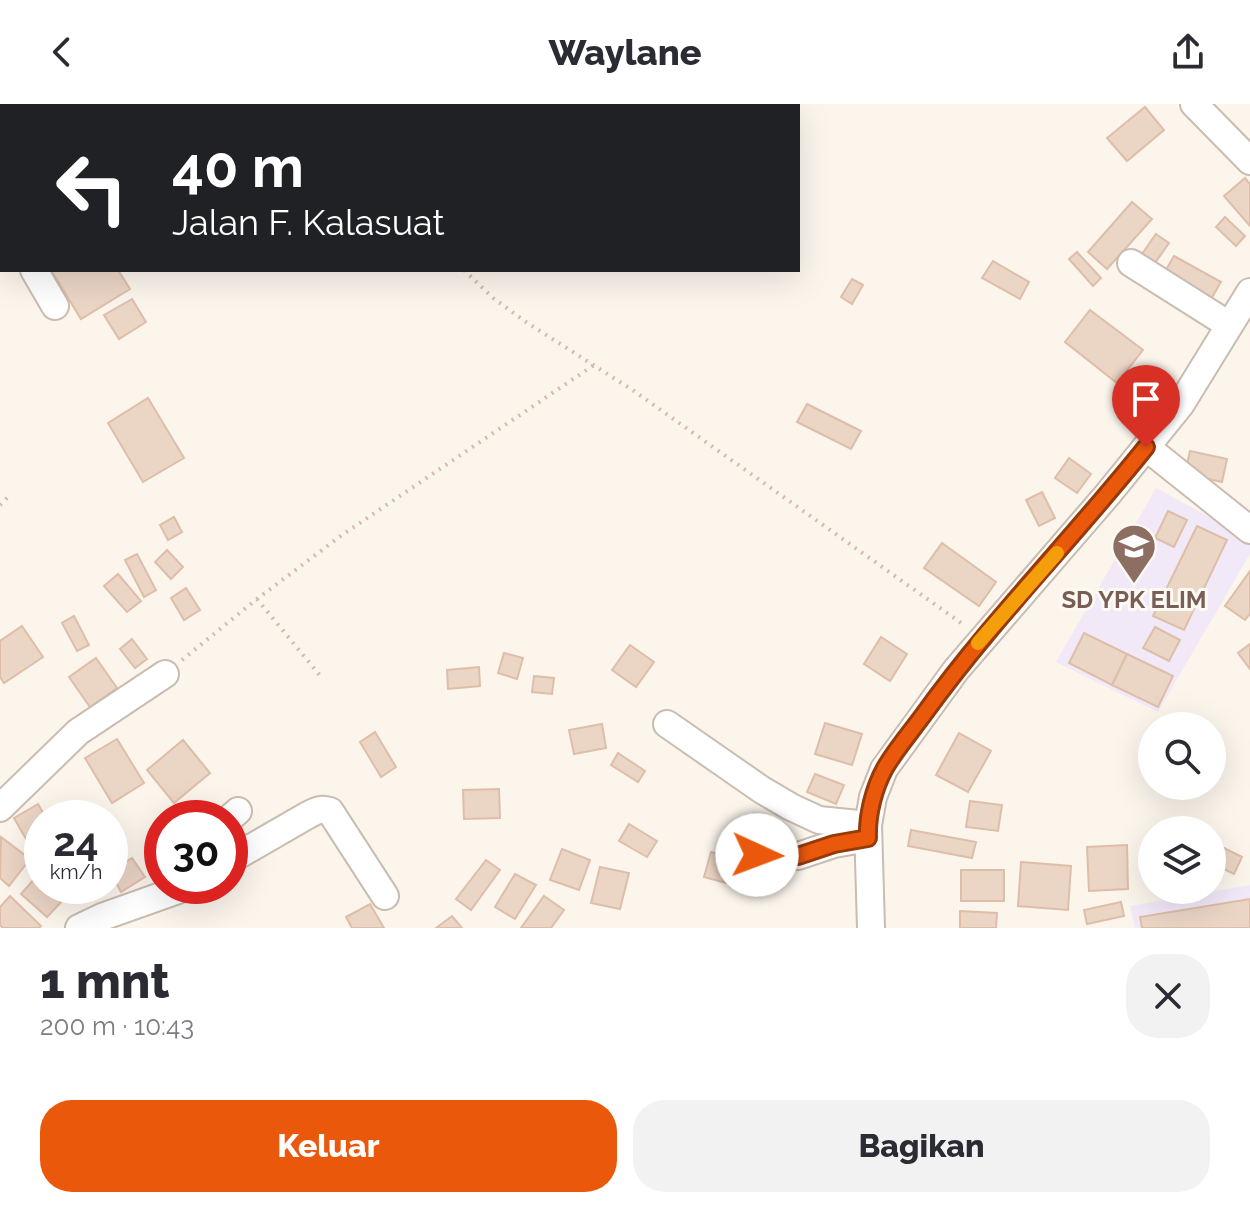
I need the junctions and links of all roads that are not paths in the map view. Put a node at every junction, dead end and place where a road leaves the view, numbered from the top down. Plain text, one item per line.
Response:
1 (1194, 104) edge
2 (1250, 161) edge
3 (1131, 263) dead end
4 (35, 272) edge
5 (1250, 292) edge
6 (55, 306) dead end
7 (1229, 325) junction
8 (1146, 447) junction
9 (1250, 530) edge
10 (165, 674) road end
11 (667, 724) dead end
12 (0, 808) edge
13 (868, 832) junction
14 (248, 850) edge
15 (757, 855) dead end
16 (385, 896) dead end
17 (144, 901) edge
18 (79, 928) edge
19 (871, 928) edge

1 - 2 street
3 - 7 street
4 - 6 street
5 - 7 street
7 - 8 street
8 - 9 street
8 - 13 street
10 - 12 street
11 - 13 street
13 - 15 street
13 - 19 street
14 - 16 street
17 - 18 street

